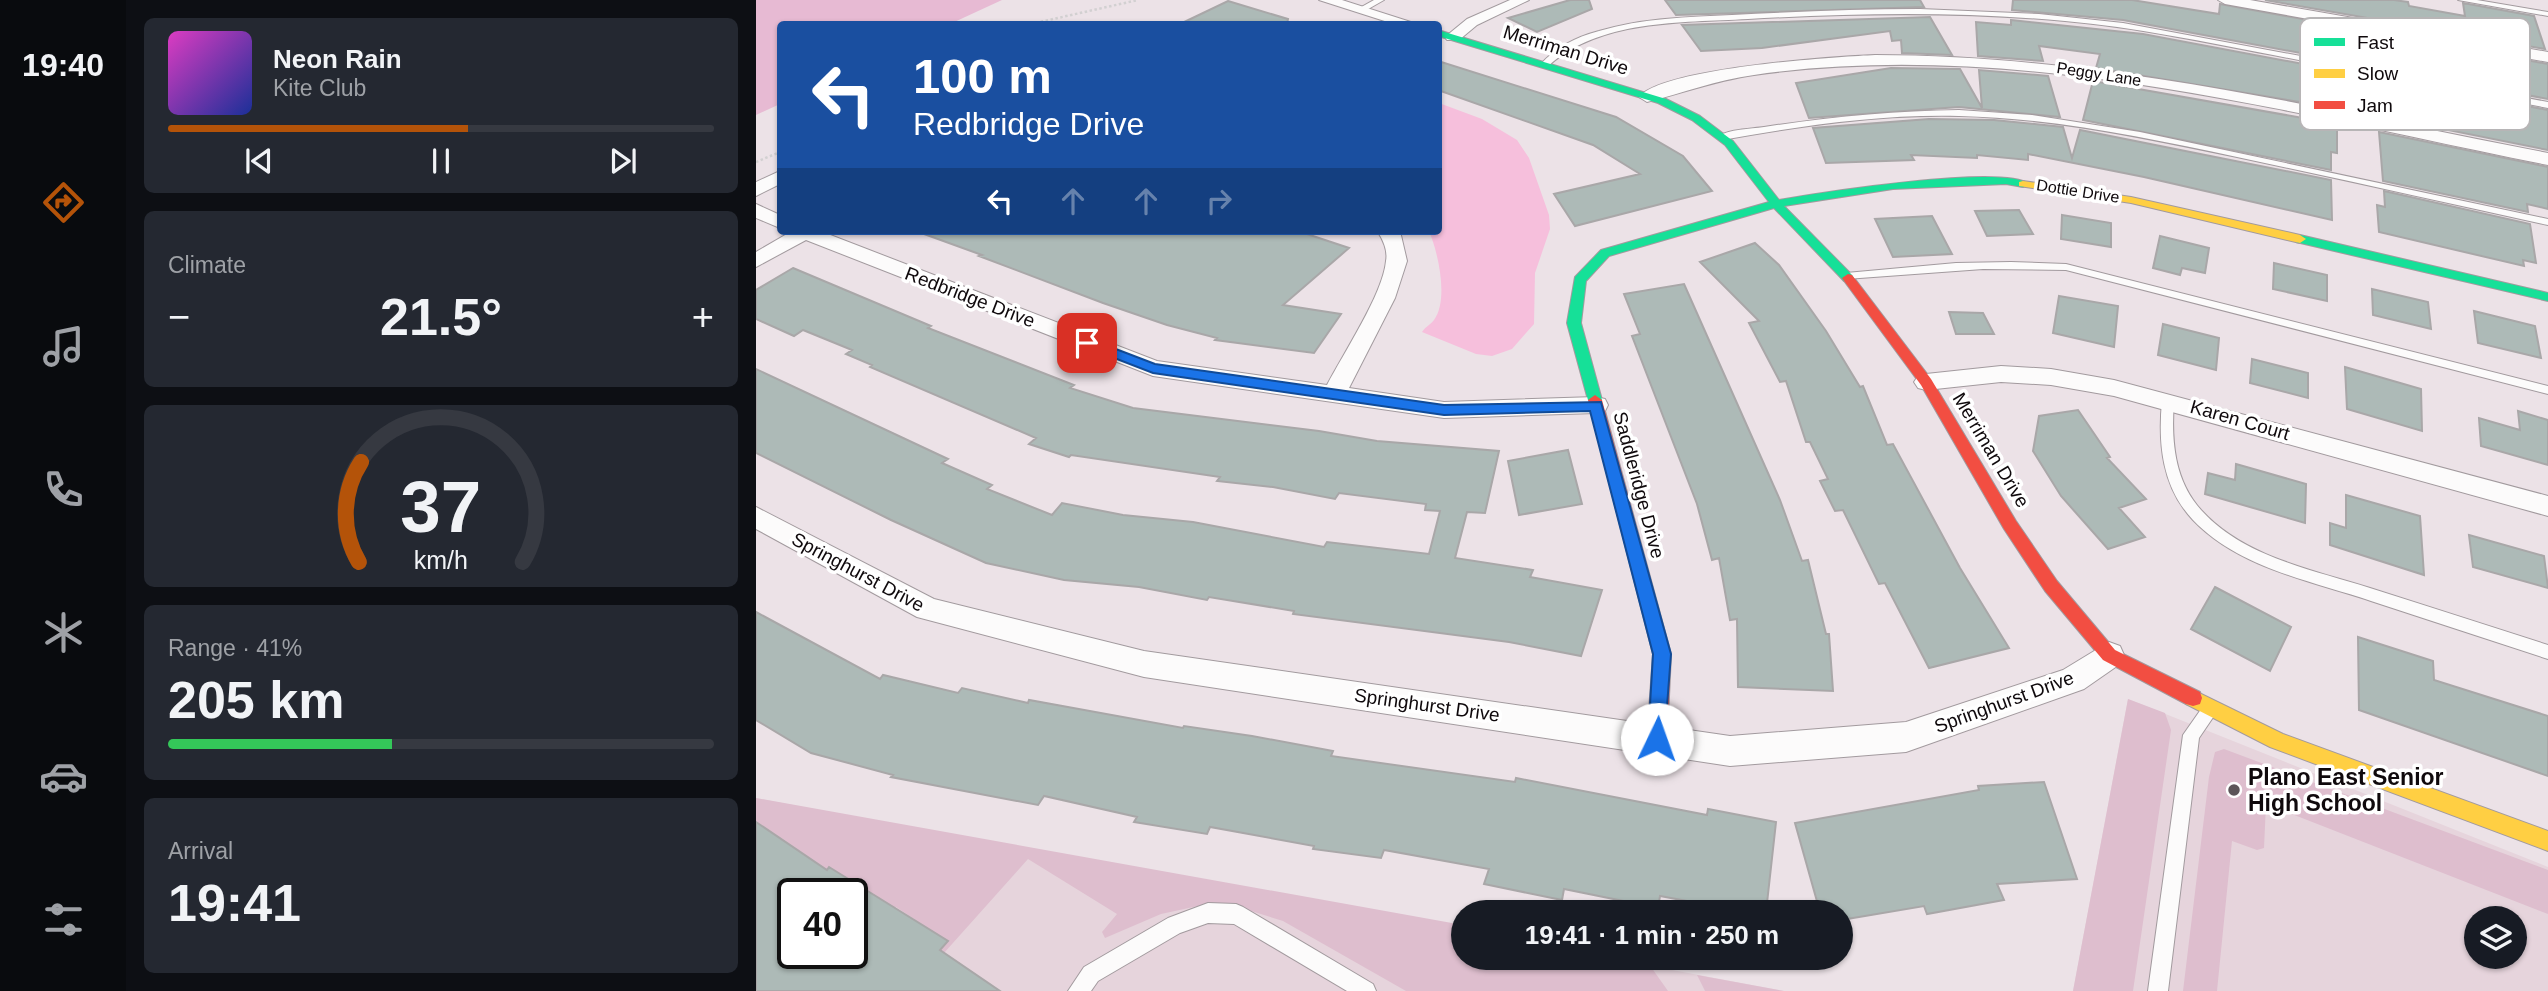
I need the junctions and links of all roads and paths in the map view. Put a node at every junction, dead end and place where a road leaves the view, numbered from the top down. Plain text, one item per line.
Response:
1 (1139, 0) edge
2 (1326, 0) edge
3 (1380, 0) edge
4 (1522, 0) edge
5 (2225, 0) edge
6 (2462, 0) edge
7 (2493, 0) edge
8 (1360, 10) junction
9 (2548, 12) edge
10 (2327, 18) edge
11 (1044, 21) edge
12 (1398, 21) edge
13 (1446, 35) edge
14 (2530, 54) edge
15 (2548, 57) edge
16 (2300, 58) edge
17 (1544, 65) junction
18 (1647, 97) junction
19 (2530, 102) edge
20 (2548, 105) edge
21 (2300, 111) edge
22 (2399, 130) edge
23 (1722, 138) junction
24 (777, 153) edge
25 (2548, 159) edge
26 (756, 162) edge
27 (777, 179) edge
28 (756, 190) edge
29 (1776, 204) junction
30 (756, 210) edge
31 (777, 220) edge
32 (2548, 222) edge
33 (798, 235) edge
34 (811, 235) edge
35 (1392, 235) edge
36 (1605, 253) joint
37 (756, 261) edge
38 (1846, 275) junction
39 (2548, 297) edge
40 (1926, 382) junction
41 (2548, 390) edge
42 (1335, 392) junction
43 (2168, 401) junction
44 (1596, 405) junction
45 (2548, 506) edge
46 (756, 517) edge
47 (2548, 652) edge
48 (2109, 655) junction
49 (2211, 708) junction
50 (1657, 739) junction
51 (2548, 841) edge
52 (1078, 991) edge
53 (1366, 991) edge
54 (2158, 991) edge

1 - 11 path
2 - 8 street
3 - 8 lane
4 - 13 street
5 - 10 street
6 - 9 lane
7 - 9 lane
8 - 12 street
13 - 17 street, Merriman Drive
14 - 15 street
16 - 17 lane
17 - 18 street, Merriman Drive
18 - 21 street, Peggy Lane
18 - 23 street, Merriman Drive
19 - 20 lane
22 - 25 street, Peggy Lane
23 - 29 street, Merriman Drive
23 - 32 lane
24 - 26 path
27 - 28 street
29 - 36 street, Dottie Drive
29 - 38 street, Merriman Drive
29 - 39 street, Dottie Drive
30 - 31 street
33 - 37 street
34 - 42 street, Redbridge Drive
35 - 42 street
36 - 44 street, Saddleridge Drive
38 - 40 street, Merriman Drive
38 - 41 lane
40 - 43 street, Karen Court
40 - 48 street, Merriman Drive
42 - 44 street, Redbridge Drive
43 - 45 street, Karen Court
43 - 47 lane
44 - 50 street, Saddleridge Drive
46 - 50 street, Springhurst Drive
48 - 49 street, Merriman Drive
48 - 50 street, Springhurst Drive
49 - 51 street, Merriman Drive
49 - 54 lane
52 - 53 lane

